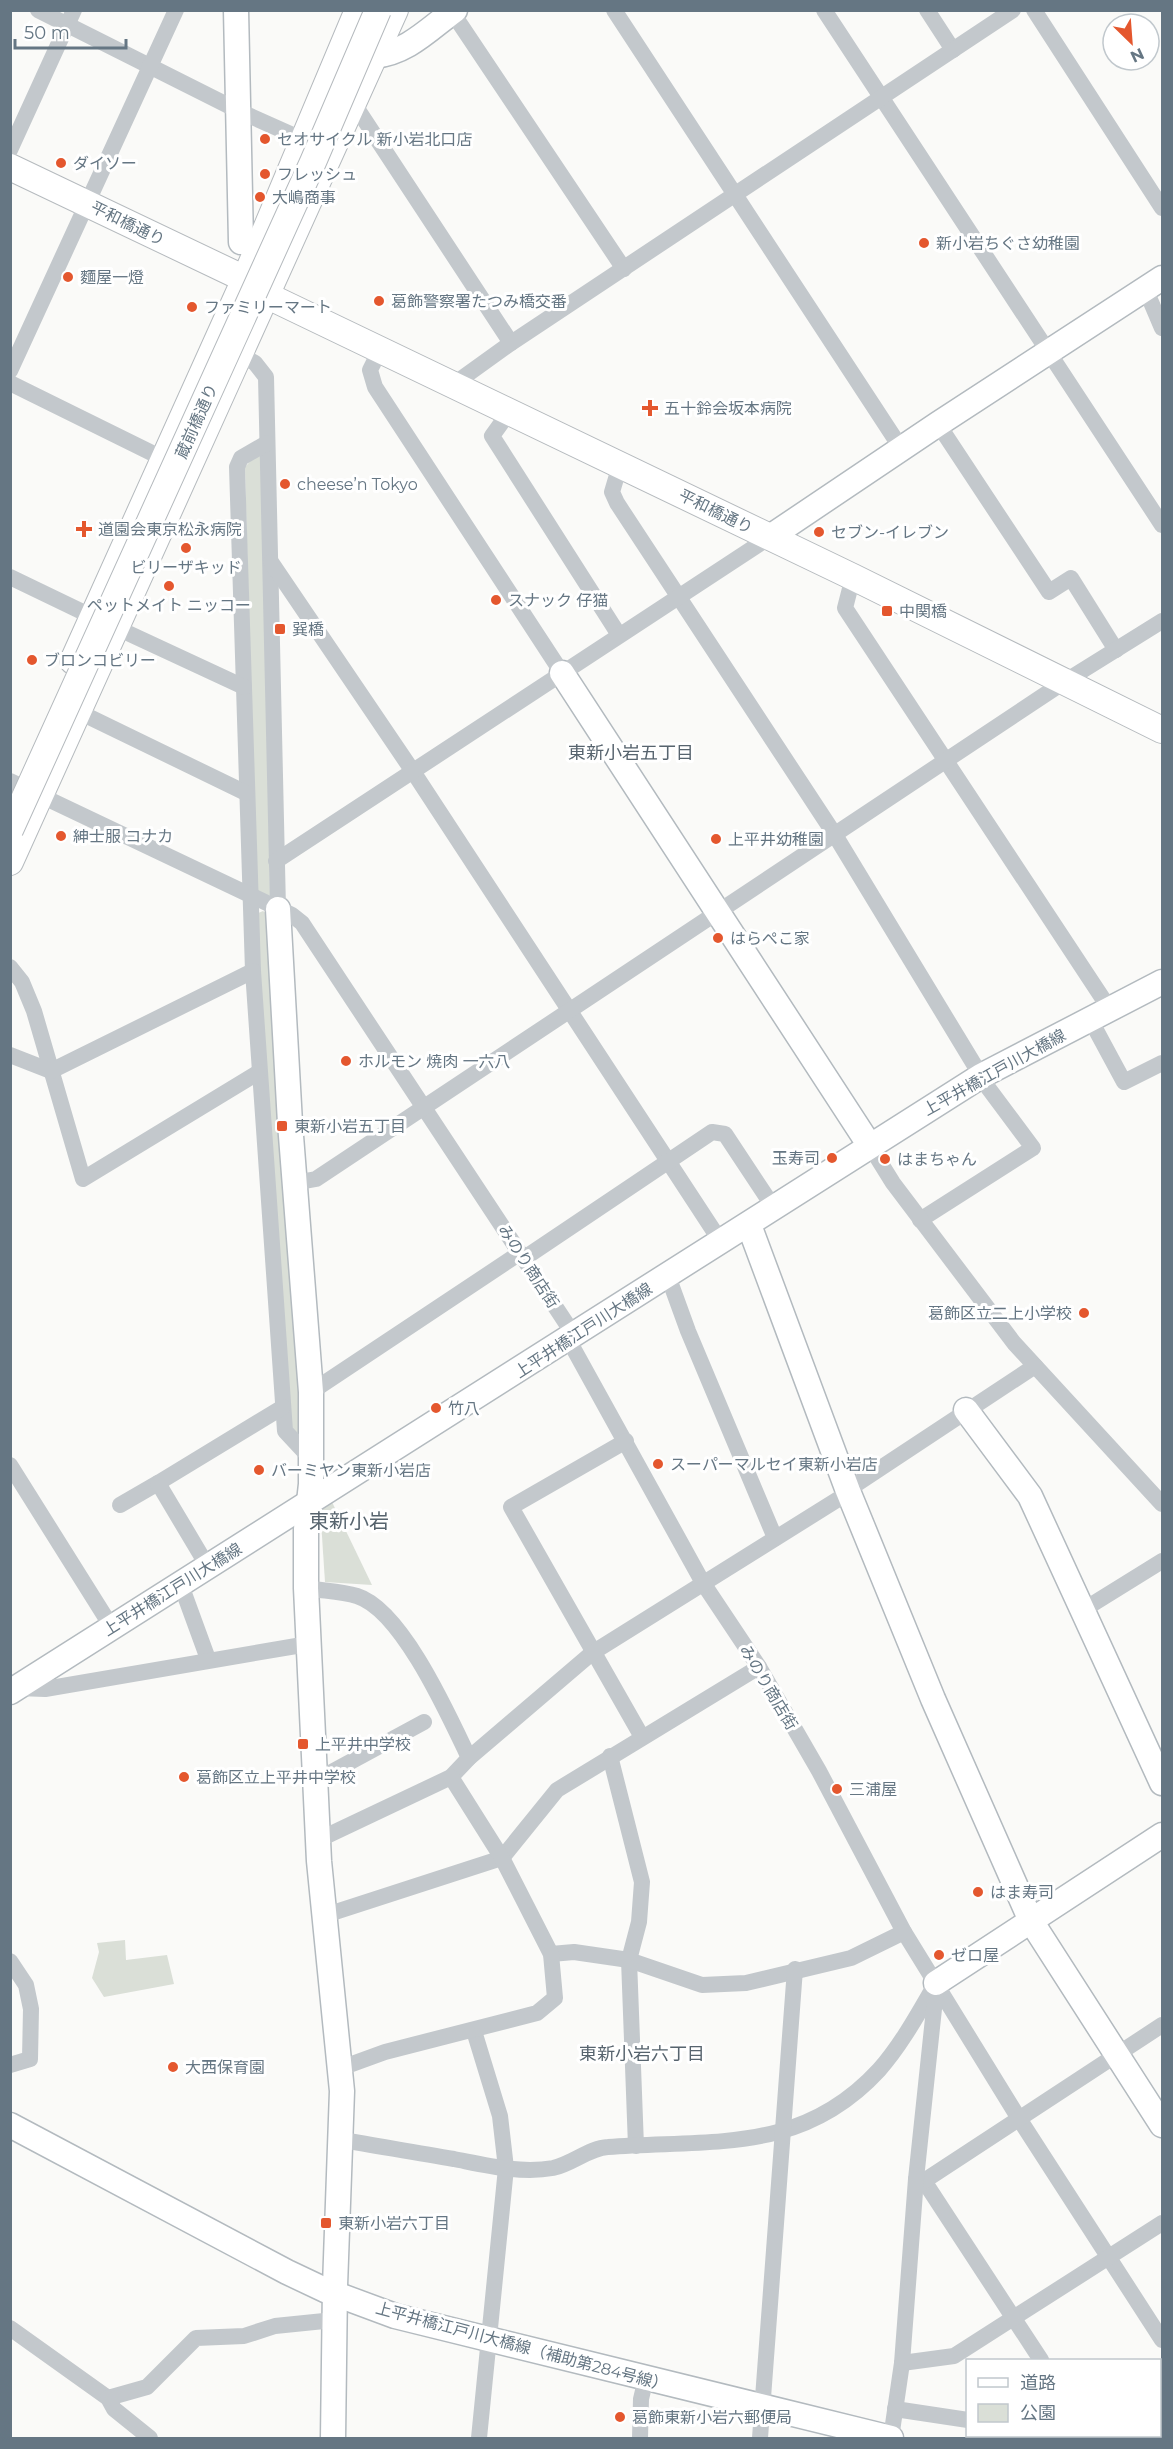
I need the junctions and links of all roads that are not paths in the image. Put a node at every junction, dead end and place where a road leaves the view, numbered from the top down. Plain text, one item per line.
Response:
1 (38, 10) edge
2 (176, 10) edge
3 (236, 10) edge
4 (358, 10) edge
5 (378, 10) edge
6 (395, 10) edge
7 (614, 10) edge
8 (824, 10) edge
9 (927, 10) edge
10 (1013, 10) edge
11 (1034, 10) edge
12 (454, 11) edge
13 (70, 18) edge
14 (953, 50) junction
15 (374, 56) junction
16 (150, 65) junction
17 (881, 98) junction
18 (354, 104) junction
19 (239, 111) junction
20 (304, 140) junction
21 (10, 150) edge
22 (10, 167) edge
23 (736, 194) junction
24 (87, 204) junction
25 (1162, 208) edge
26 (242, 242) dead end
27 (624, 269) junction
28 (245, 279) junction
29 (1154, 283) edge
30 (268, 296) junction
31 (1162, 328) edge
32 (511, 343) junction
33 (380, 350) junction
34 (1048, 353) junction
35 (241, 355) junction
36 (10, 371) edge
37 (10, 383) edge
38 (454, 384) junction
39 (510, 411) junction
40 (938, 424) junction
41 (267, 443) junction
42 (901, 448) junction
43 (164, 459) junction
44 (620, 465) junction
45 (1162, 525) edge
46 (770, 537) junction
47 (271, 562) junction
48 (10, 577) edge
49 (853, 578) junction
50 (680, 597) junction
51 (93, 616) junction
52 (1162, 621) edge
53 (117, 628) junction
54 (619, 635) junction
55 (1116, 650) junction
56 (562, 673) junction
57 (1064, 682) junction
58 (244, 687) junction
59 (79, 712) junction
60 (1162, 730) edge
61 (946, 762) junction
62 (414, 773) junction
63 (20, 790) edge
64 (246, 793) junction
65 (10, 830) edge
66 (835, 835) junction
67 (276, 861) junction
68 (10, 862) edge
69 (250, 896) junction
70 (278, 909) junction
71 (718, 912) junction
72 (10, 967) edge
73 (253, 971) junction
74 (1162, 982) edge
75 (569, 1013) junction
76 (1100, 1013) junction
77 (10, 1055) edge
78 (1162, 1063) edge
79 (51, 1071) junction
80 (260, 1072) junction
81 (981, 1076) junction
82 (424, 1107) junction
83 (870, 1146) junction
84 (668, 1161) junction
85 (294, 1183) junction
86 (774, 1208) junction
87 (920, 1220) junction
88 (750, 1225) junction
89 (721, 1242) junction
90 (522, 1256) junction
91 (668, 1276) junction
92 (570, 1338) junction
93 (1035, 1366) junction
94 (311, 1392) junction
95 (283, 1407) junction
96 (966, 1410) junction
97 (626, 1440) junction
98 (312, 1460) junction
99 (10, 1465) edge
100 (158, 1483) junction
101 (848, 1491) junction
102 (310, 1504) junction
103 (1162, 1504) edge
104 (120, 1505) dead end
105 (776, 1538) junction
106 (1162, 1561) edge
107 (208, 1567) junction
108 (703, 1583) junction
109 (181, 1585) junction
110 (306, 1588) junction
111 (1083, 1610) junction
112 (111, 1626) junction
113 (308, 1644) junction
114 (592, 1653) junction
115 (208, 1659) junction
116 (759, 1667) junction
117 (14, 1690) edge
118 (424, 1722) dead end
119 (642, 1737) junction
120 (610, 1756) junction
121 (470, 1758) junction
122 (451, 1778) junction
123 (315, 1781) junction
124 (1162, 1783) edge
125 (1162, 1836) edge
126 (318, 1840) junction
127 (501, 1858) junction
128 (323, 1916) junction
129 (1030, 1921) junction
130 (904, 1932) junction
131 (551, 1954) junction
132 (629, 1960) junction
133 (10, 1961) edge
134 (795, 1969) junction
135 (936, 1983) junction
136 (1162, 2025) edge
137 (474, 2031) junction
138 (1117, 2054) junction
139 (10, 2065) edge
140 (341, 2068) junction
141 (1018, 2117) junction
142 (10, 2125) edge
143 (1162, 2125) edge
144 (782, 2133) junction
145 (342, 2140) junction
146 (636, 2146) junction
147 (506, 2168) junction
148 (920, 2180) junction
149 (1162, 2223) edge
150 (1108, 2256) junction
151 (335, 2294) junction
152 (1014, 2318) junction
153 (334, 2320) junction
154 (10, 2328) edge
155 (487, 2340) junction
156 (1162, 2340) edge
157 (1040, 2359) edge
158 (902, 2363) junction
159 (646, 2378) junction
160 (108, 2398) junction
161 (762, 2407) junction
162 (895, 2409) junction
163 (966, 2420) edge
164 (150, 2439) edge
165 (333, 2439) edge
166 (478, 2439) edge
167 (640, 2439) edge
168 (760, 2439) edge
169 (891, 2439) edge

1 - 13 street
2 - 16 street
3 - 19 street
4 - 20 main road
5 - 65 main road, 蔵前橋通り, bridge
6 - 15 main road
7 - 23 street
8 - 17 street
9 - 14 street
10 - 14 street
11 - 25 street
12 - 15 street
12 - 27 street
13 - 16 street
13 - 21 street
14 - 17 street
15 - 18 main road
16 - 19 street
16 - 24 street
17 - 23 street
17 - 34 street
18 - 30 main road
18 - 32 street
19 - 20 street
19 - 26 street
20 - 28 main road
22 - 24 main road, 平和橋通り
23 - 27 street
23 - 42 street
24 - 28 main road, 平和橋通り
24 - 36 street
27 - 32 street
28 - 30 main road, 平和橋通り
28 - 43 main road
29 - 31 street
29 - 34 street
30 - 33 main road, 平和橋通り
30 - 35 main road
32 - 38 street
33 - 38 main road, 平和橋通り
33 - 56 street
34 - 40 street
34 - 45 street
35 - 41 street
35 - 53 main road
37 - 43 street
38 - 39 main road, 平和橋通り
39 - 44 main road, 平和橋通り
39 - 54 street
40 - 42 street
40 - 55 street
41 - 47 street
41 - 58 street
42 - 46 street
43 - 51 main road
44 - 46 main road, 平和橋通り
44 - 50 street
46 - 49 main road, 平和橋通り
46 - 50 street
47 - 62 street
47 - 67 street
48 - 51 street
49 - 57 main road, 平和橋通り
49 - 61 street
50 - 54 street
50 - 66 street
51 - 63 main road
52 - 55 street
53 - 58 street
53 - 59 main road
54 - 56 street
55 - 57 street
56 - 62 street
56 - 71 street
57 - 60 main road, 平和橋通り
57 - 61 street
58 - 64 street
59 - 63 main road
59 - 64 street
61 - 66 street
61 - 76 street
62 - 67 street
62 - 75 street
63 - 68 main road
63 - 69 street, みのり商店街
64 - 69 street
66 - 71 street
66 - 81 street
67 - 70 street
69 - 70 street, みのり商店街
69 - 73 street
70 - 82 street, みのり商店街
70 - 85 street
71 - 75 street
71 - 83 street
72 - 79 street
73 - 79 street
73 - 80 street
74 - 76 street, 上平井橋江戸川大橋線
75 - 82 street
75 - 84 street
76 - 78 street
76 - 81 street, 上平井橋江戸川大橋線
77 - 79 street
79 - 80 street
80 - 95 street
81 - 83 street, 上平井橋江戸川大橋線
81 - 87 street
82 - 85 street
82 - 90 street, みのり商店街
83 - 86 street, 上平井橋江戸川大橋線
83 - 87 street
84 - 86 street
84 - 89 street
84 - 90 street
85 - 94 street
86 - 88 street, 上平井橋江戸川大橋線
87 - 93 street
88 - 89 street, 上平井橋江戸川大橋線
88 - 101 street
89 - 91 street, 上平井橋江戸川大橋線
90 - 92 street, みのり商店街
90 - 94 street
91 - 92 street, 上平井橋江戸川大橋線
91 - 105 street
92 - 97 street, みのり商店街
92 - 102 street, 上平井橋江戸川大橋線
93 - 96 street
93 - 103 street
94 - 98 street
95 - 98 street
95 - 100 street
96 - 101 street
96 - 111 street
97 - 108 street, みのり商店街
97 - 114 street
98 - 102 street
99 - 112 street
100 - 104 street
100 - 107 street
101 - 105 street
101 - 129 street
102 - 107 street, 上平井橋江戸川大橋線
102 - 110 street
105 - 108 street
106 - 111 street
107 - 109 street, 上平井橋江戸川大橋線
108 - 114 street
108 - 116 street, みのり商店街
109 - 112 street, 上平井橋江戸川大橋線
109 - 115 street
110 - 113 street
110 - 121 street
111 - 124 street
112 - 117 street, 上平井橋江戸川大橋線
113 - 115 street
113 - 123 street
114 - 119 street
114 - 121 street
115 - 117 street
116 - 119 street
116 - 130 street, みのり商店街
118 - 123 street
119 - 120 street
120 - 127 street
120 - 132 street
121 - 122 street
122 - 126 street
122 - 127 street
123 - 126 street
125 - 129 street
126 - 128 street
127 - 128 street
127 - 131 street
128 - 140 street
129 - 135 street
129 - 138 street
130 - 134 street
130 - 135 street, みのり商店街
131 - 132 street
131 - 137 street
132 - 134 street
132 - 146 street
133 - 139 street
134 - 144 street
135 - 141 street, みのり商店街
135 - 144 street
135 - 148 street
136 - 138 street
137 - 140 street
137 - 147 street
138 - 141 street
138 - 143 street
140 - 145 street
141 - 148 street
141 - 150 street, みのり商店街
142 - 151 street, 上平井橋江戸川大橋線（補助第284号線）
144 - 146 street
144 - 161 street
145 - 147 street
145 - 151 street
146 - 147 street
147 - 155 street
148 - 152 street
148 - 158 street
149 - 150 street
150 - 152 street
150 - 156 street, みのり商店街
151 - 153 street
151 - 155 street, 上平井橋江戸川大橋線（補助第284号線）
152 - 157 street
152 - 158 street
153 - 160 street
153 - 165 street
154 - 160 street
155 - 159 street, 上平井橋江戸川大橋線（補助第284号線）
155 - 166 street
158 - 162 street
159 - 161 street, 上平井橋江戸川大橋線（補助第284号線）
159 - 167 street
160 - 164 street
161 - 168 street
161 - 169 street, 上平井橋江戸川大橋線（補助第284号線）
162 - 163 street
162 - 169 street

